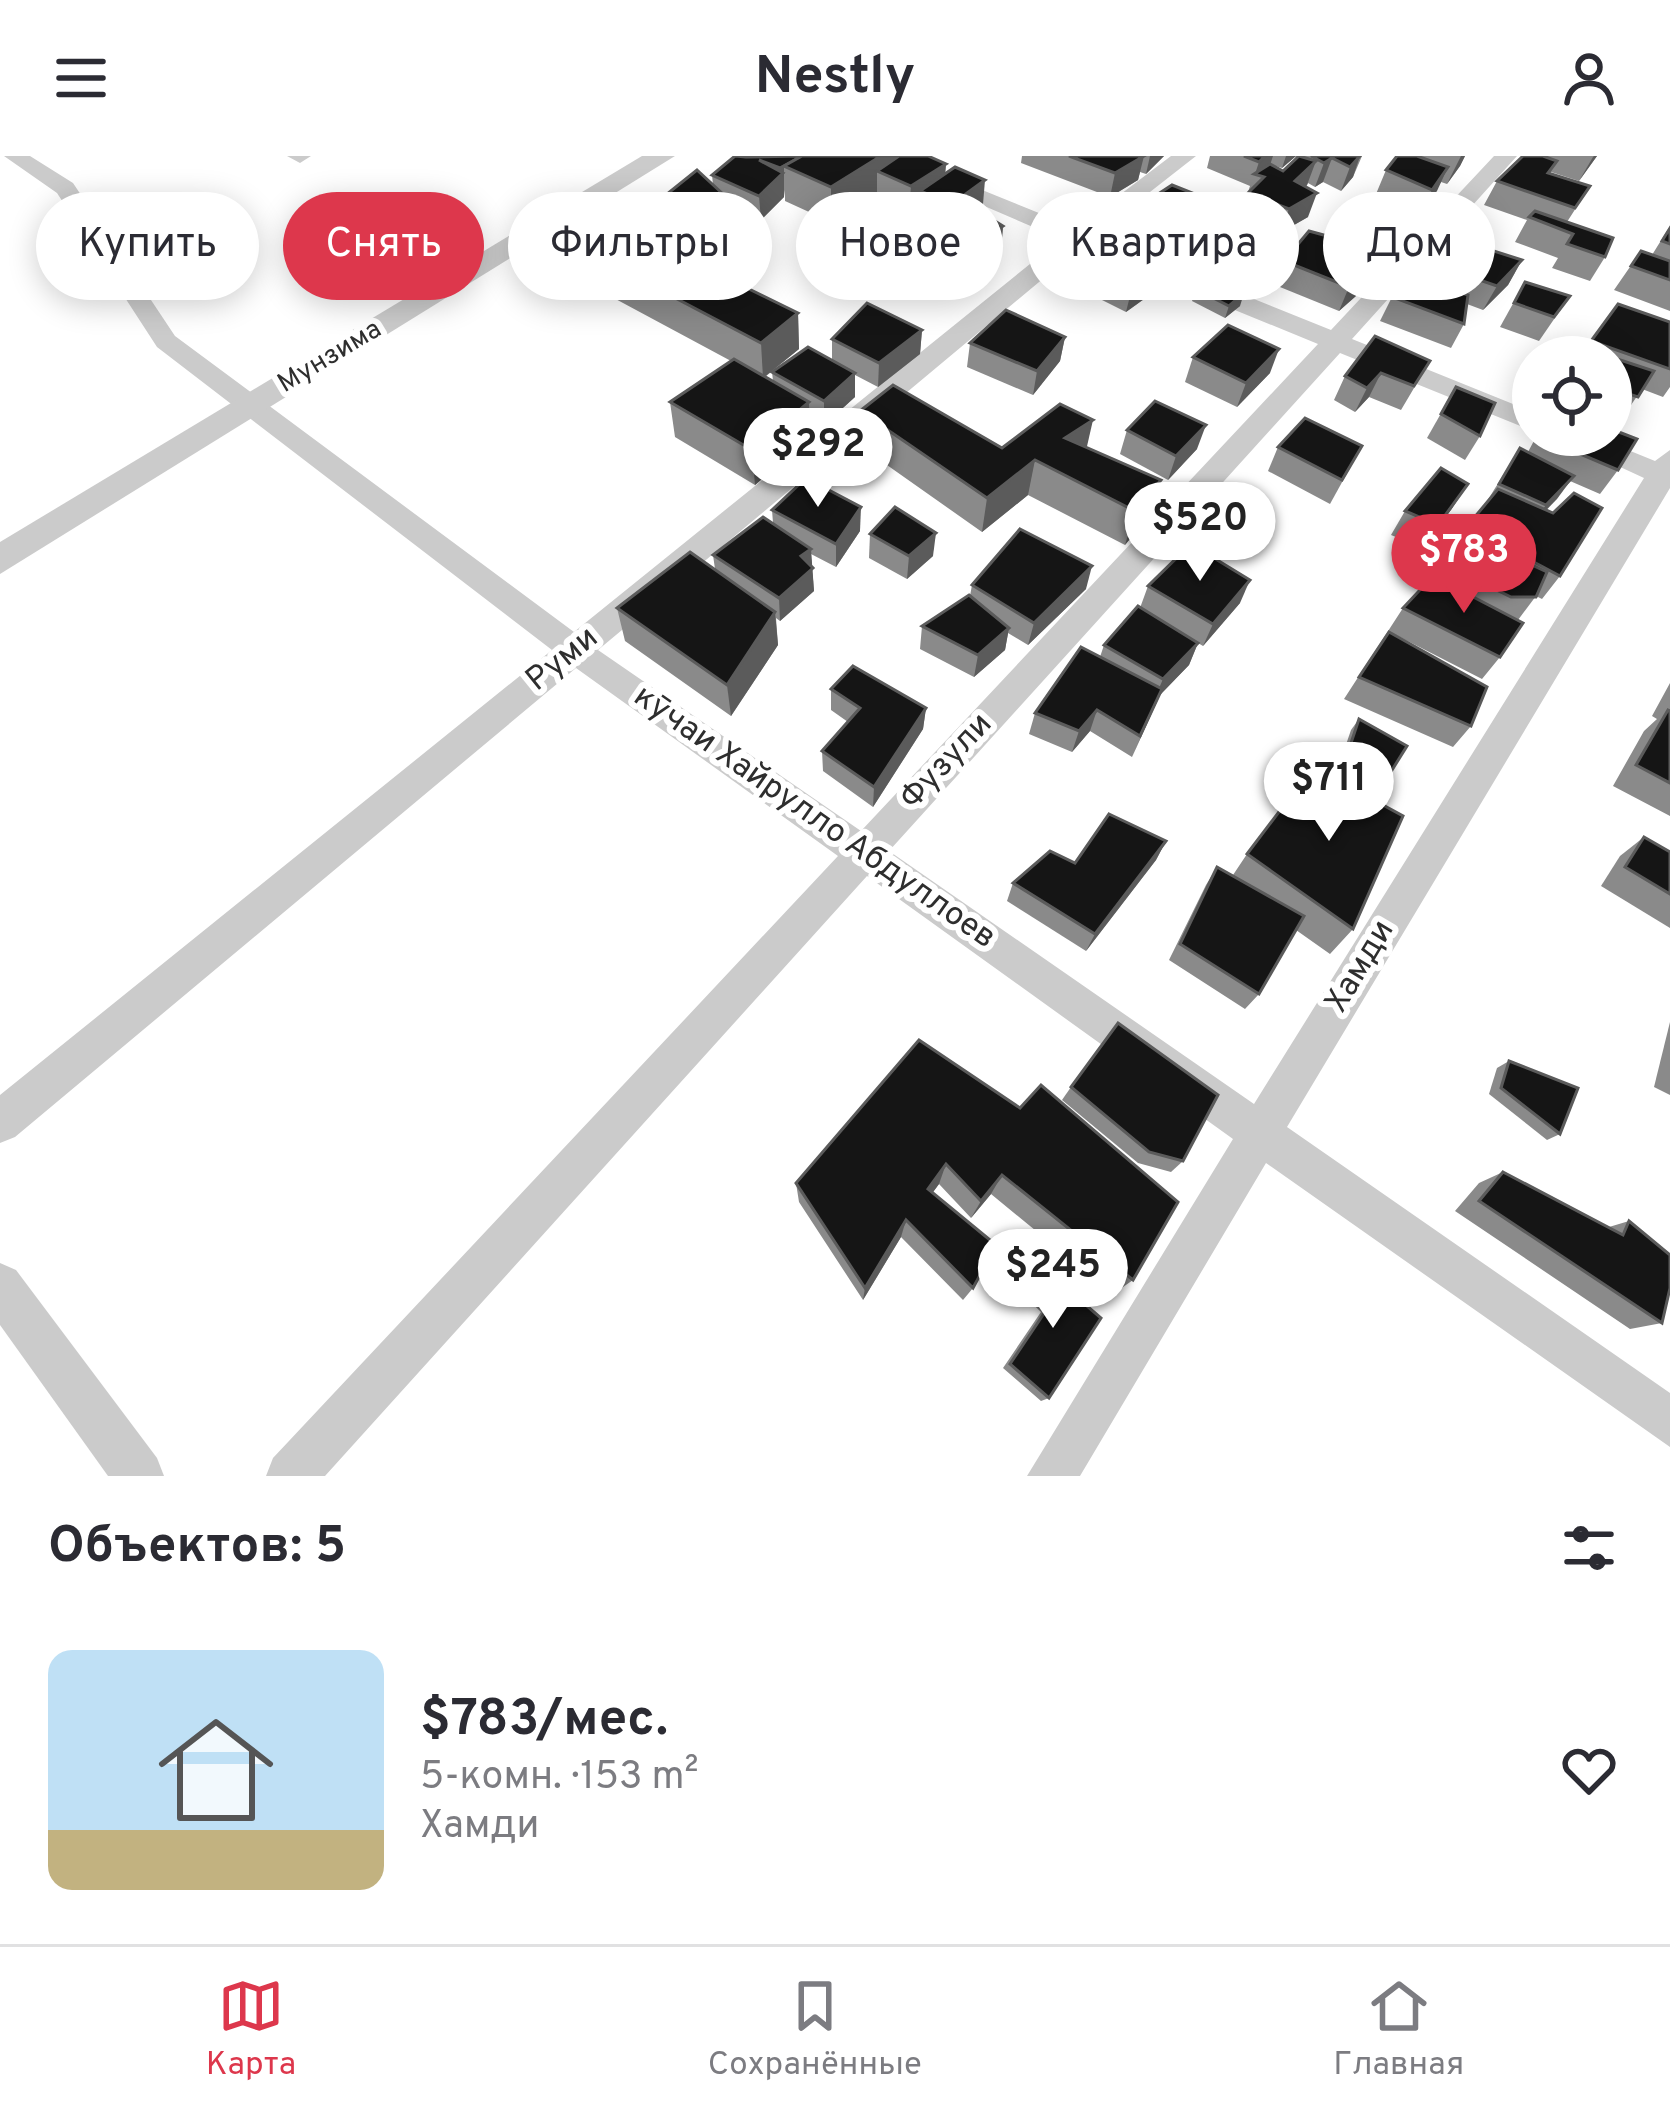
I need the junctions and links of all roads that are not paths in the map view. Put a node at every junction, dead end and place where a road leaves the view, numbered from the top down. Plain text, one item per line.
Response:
1 (17, 156) edge
2 (662, 156) edge
3 (879, 156) edge
4 (1185, 156) edge
5 (1506, 156) edge
6 (1137, 192) edge
7 (1027, 216) edge
8 (1027, 279) edge
9 (1233, 300) edge
10 (1334, 341) junction
11 (252, 404) junction
12 (1512, 413) edge
13 (1626, 456) edge
14 (1667, 470) edge
15 (0, 560) edge
16 (575, 650) junction
17 (863, 853) junction
18 (0, 1122) edge
19 (1260, 1133) junction
20 (0, 1286) edge
21 (1670, 1422) edge
22 (139, 1476) edge
23 (291, 1476) edge
24 (1052, 1476) edge

1 - 11 street, кӯчаи Хайрулло Абдуллоев
2 - 11 street, Мунзима
3 - 7 street
4 - 6 street, Руми
5 - 10 street, Фузули
8 - 16 street, Руми
9 - 10 street
10 - 12 street
10 - 17 street, Фузули
11 - 15 street, Мунзима
11 - 16 street, кӯчаи Хайрулло Абдуллоев
13 - 14 street
14 - 19 street, Хамди
16 - 17 street, кӯчаи Хайрулло Абдуллоев
16 - 18 street, Руми
17 - 19 street, кӯчаи Хайрулло Абдуллоев
17 - 23 street, Фузули
19 - 21 street, кӯчаи Хайрулло Абдуллоев
19 - 24 street, Хамди
20 - 22 street

